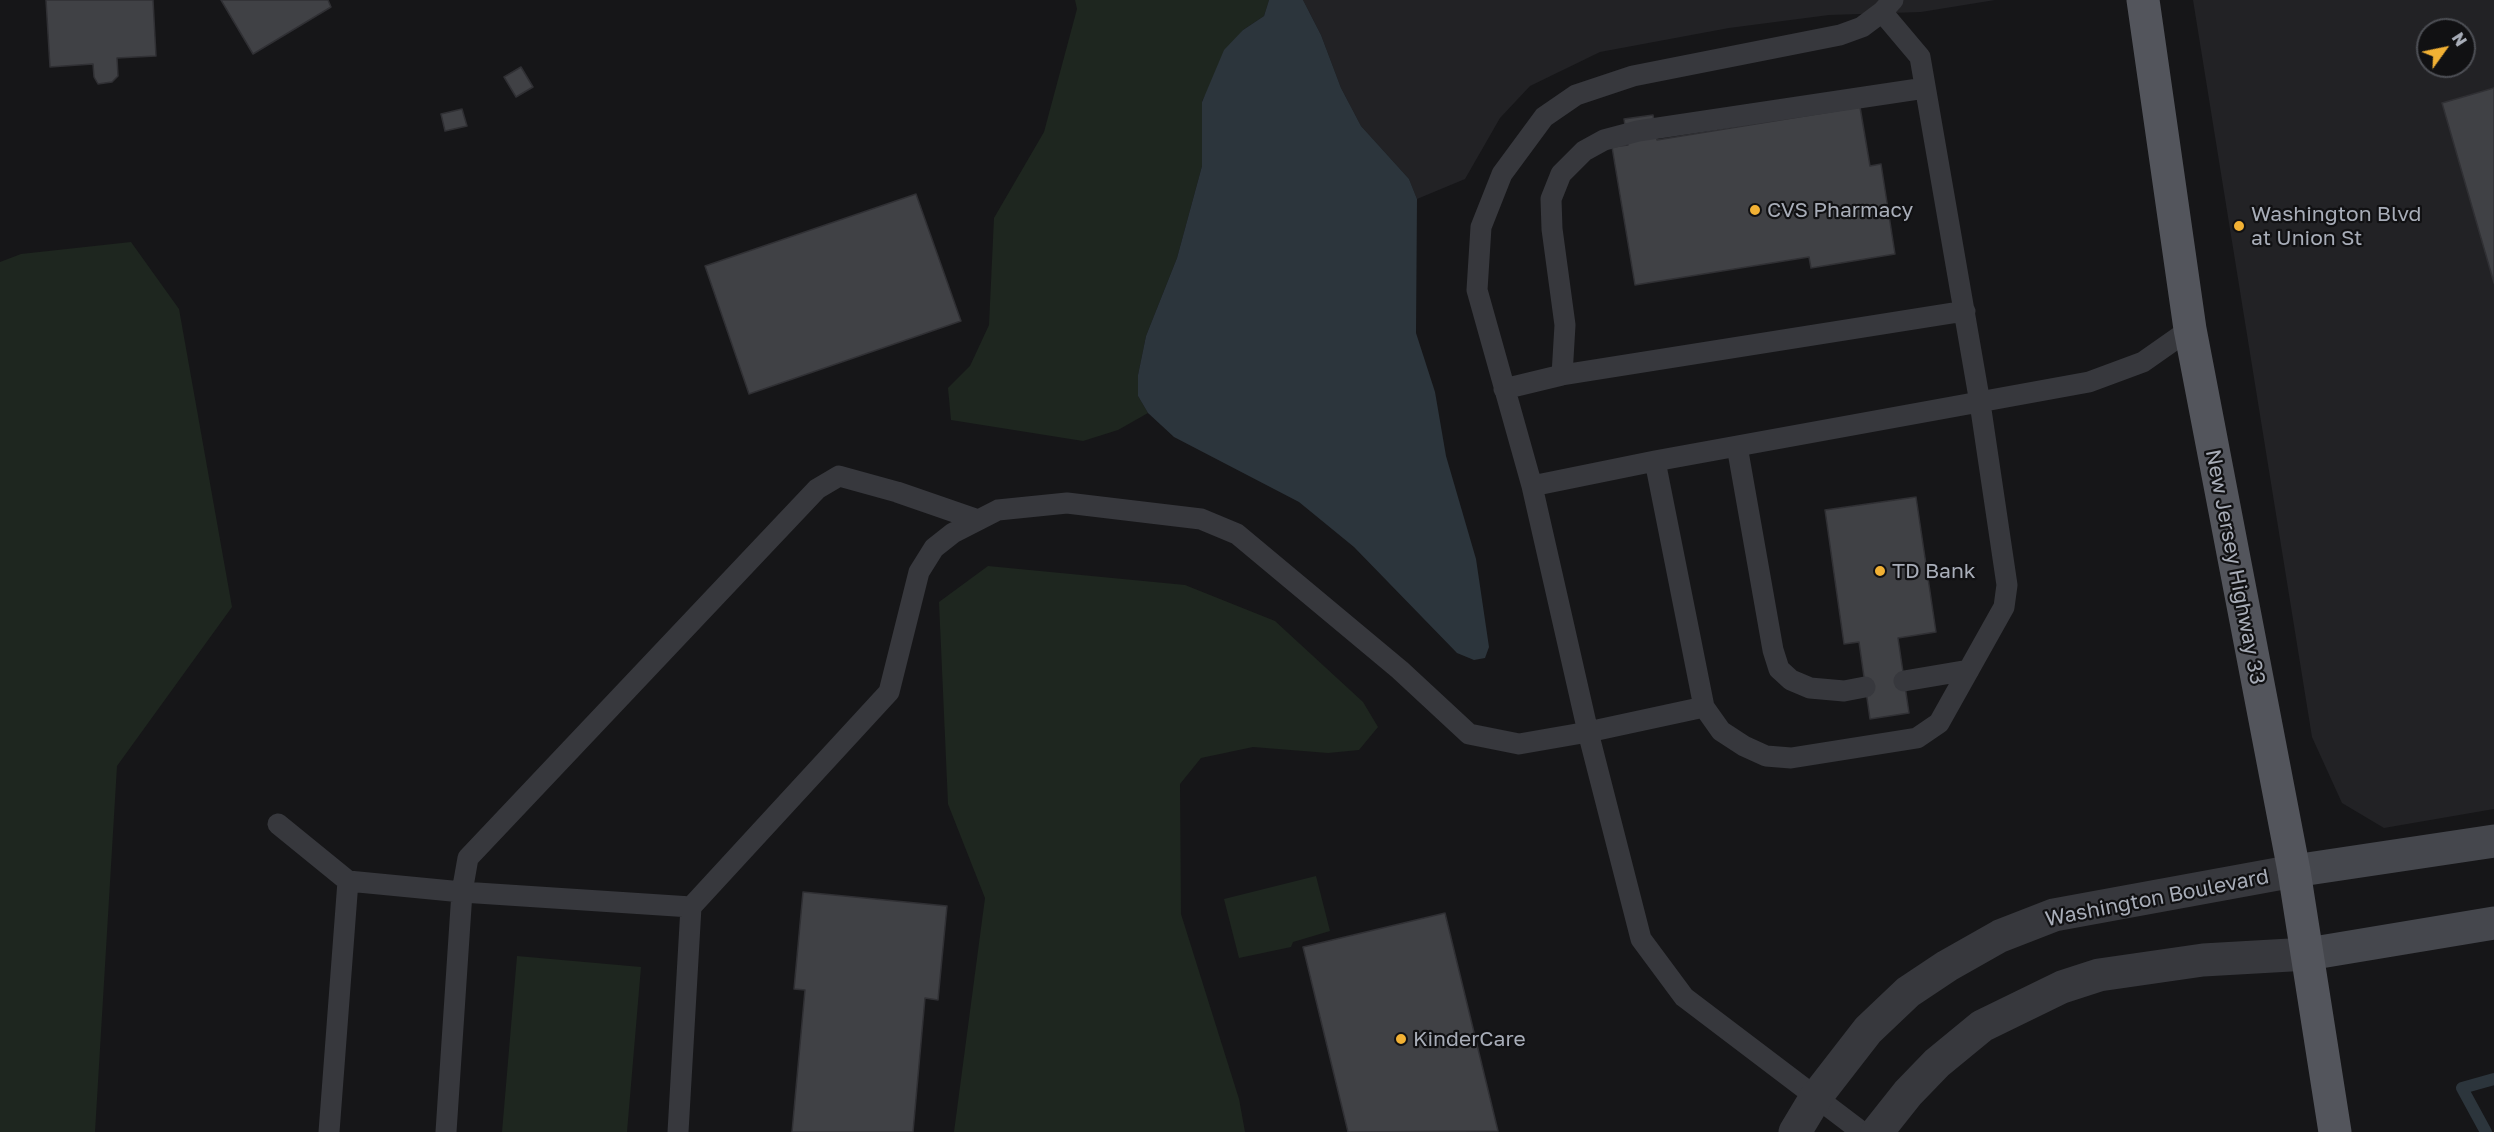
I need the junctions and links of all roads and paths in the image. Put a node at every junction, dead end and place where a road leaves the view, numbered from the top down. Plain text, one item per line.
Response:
1 (2143, 0) edge
2 (1888, 6) edge
3 (1925, 88) junction
4 (1965, 311) junction
5 (2190, 329) junction
6 (1562, 375) junction
7 (1504, 390) junction
8 (1980, 403) junction
9 (1737, 446) junction
10 (1654, 461) junction
11 (1532, 486) junction
12 (978, 520) junction
13 (1969, 670) junction
14 (1904, 681) dead end
15 (1865, 687) dead end
16 (1704, 707) junction
17 (1588, 732) junction
18 (278, 824) dead end
19 (2494, 841) edge
20 (2294, 871) junction
21 (348, 881) junction
22 (462, 892) junction
23 (691, 907) junction
24 (2494, 923) edge
25 (2308, 954) junction
26 (1815, 1097) junction
27 (329, 1132) edge
28 (446, 1132) edge
29 (678, 1132) edge
30 (1795, 1132) edge
31 (1862, 1132) edge
32 (1876, 1132) edge
33 (2335, 1132) edge

1 - 5 main road, New Jersey Highway 33
2 - 3 lane
2 - 7 lane
3 - 4 lane
3 - 6 lane
4 - 6 lane
4 - 8 lane
5 - 8 lane
5 - 20 main road, New Jersey Highway 33
6 - 7 lane
7 - 11 lane
8 - 9 lane
8 - 13 lane
9 - 10 lane
9 - 15 lane
10 - 11 lane
10 - 16 lane
11 - 17 lane
12 - 17 lane
12 - 22 lane
12 - 23 lane
13 - 14 lane
13 - 16 lane
16 - 17 lane
17 - 26 lane
18 - 21 lane
19 - 20 street, Washington Boulevard
20 - 25 main road, New Jersey Highway 33
20 - 26 street, Washington Boulevard
21 - 22 lane
21 - 27 lane
22 - 23 lane
22 - 28 lane
23 - 29 lane
24 - 25 street
25 - 32 street
25 - 33 main road, New Jersey Highway 33
26 - 30 street, Washington Boulevard
26 - 31 lane

